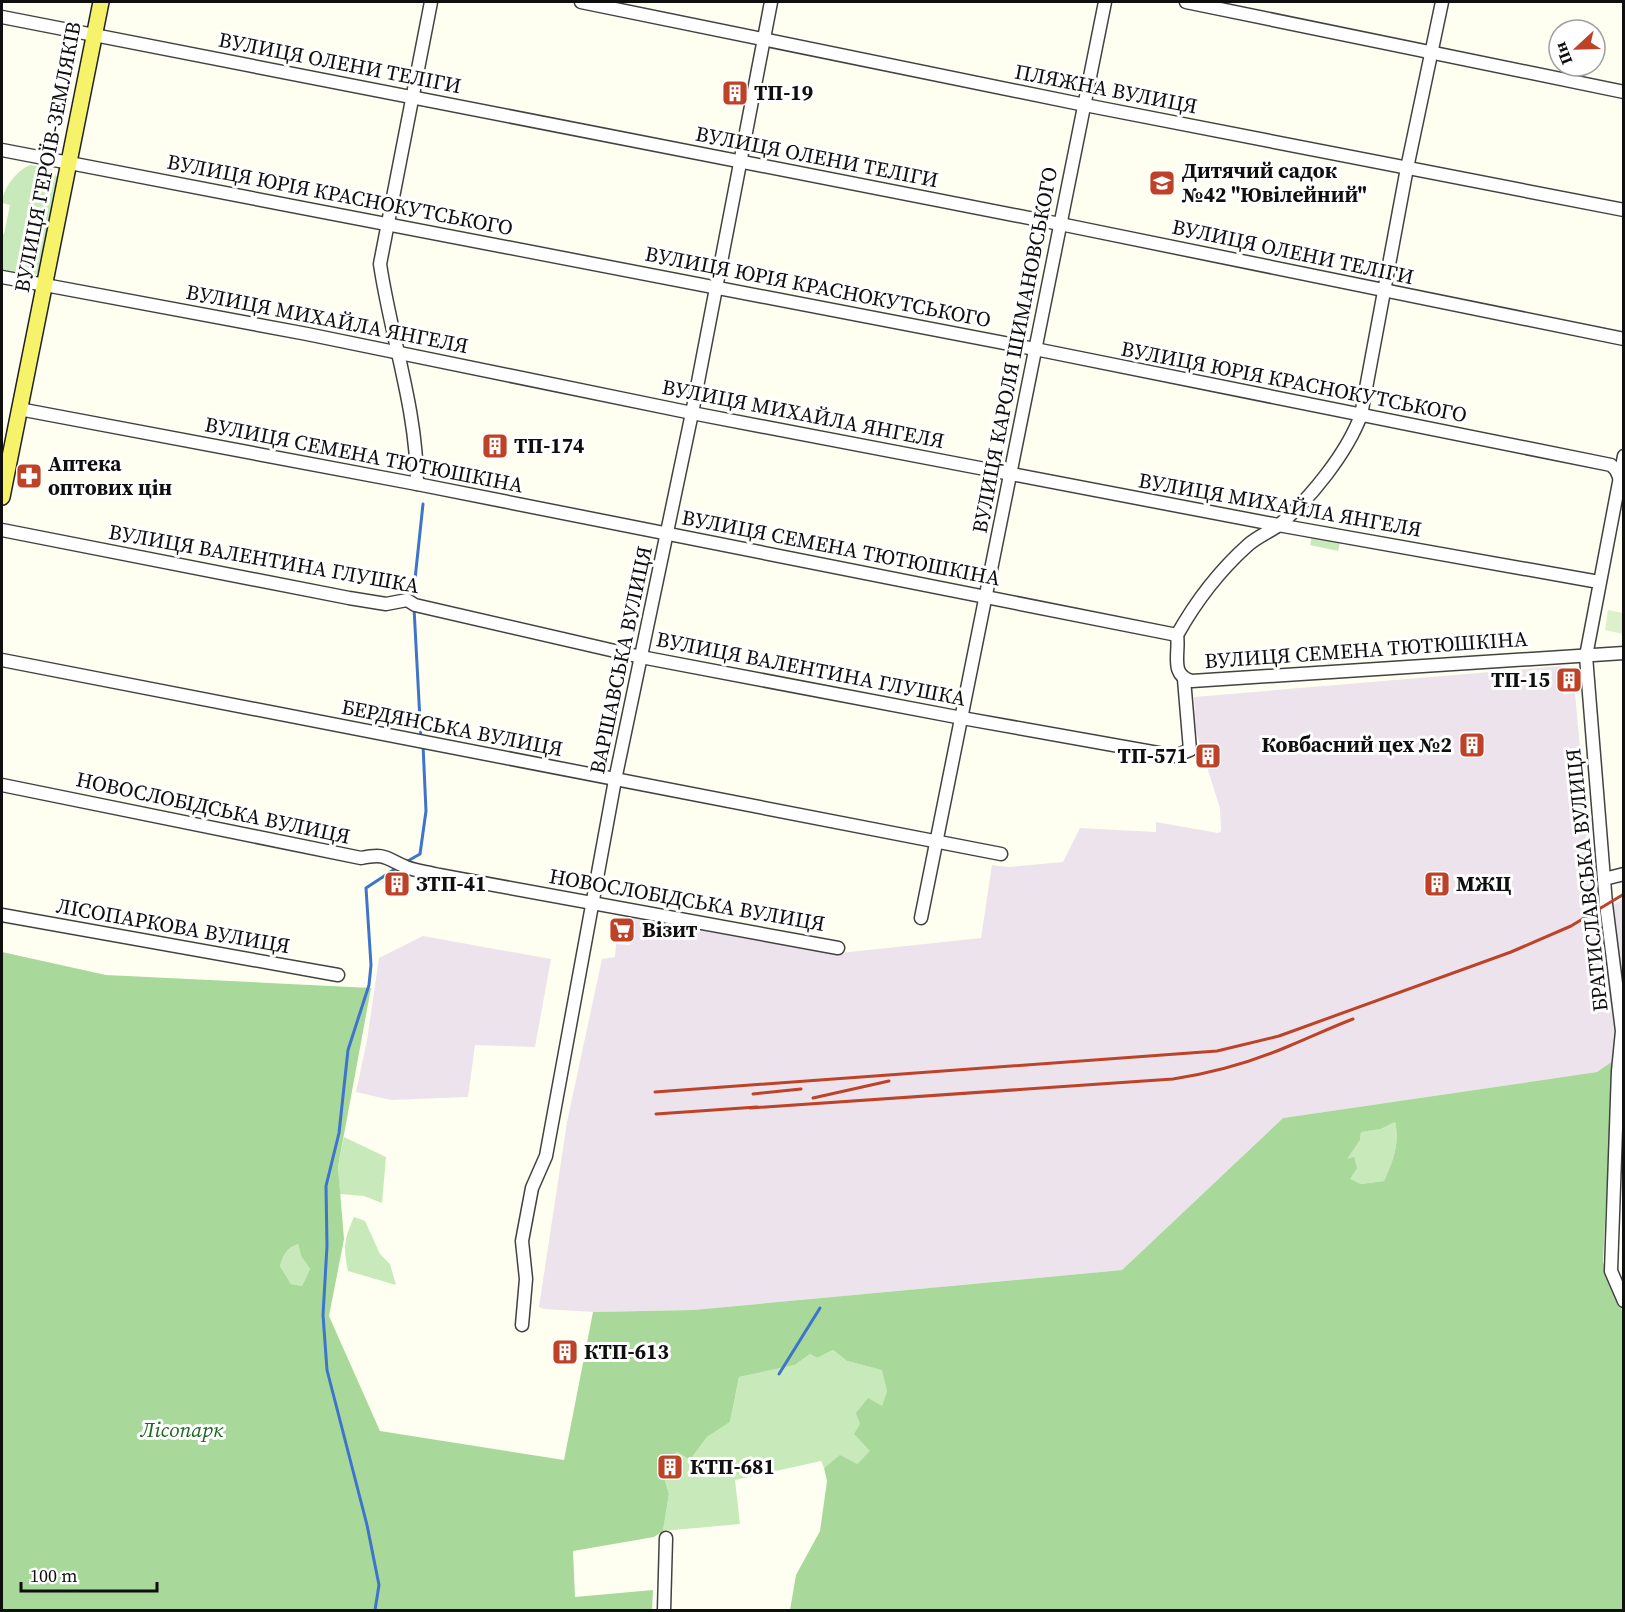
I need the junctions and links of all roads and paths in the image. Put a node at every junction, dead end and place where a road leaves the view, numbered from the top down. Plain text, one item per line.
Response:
1 (101, 2) edge
2 (430, 2) edge
3 (581, 2) edge
4 (771, 2) edge
5 (1105, 2) edge
6 (1186, 2) edge
7 (1442, 2) edge
8 (2, 17) edge
9 (94, 35) junction
10 (764, 38) junction
11 (1432, 51) junction
12 (1623, 93) edge
13 (411, 96) junction
14 (1085, 105) junction
15 (2, 150) edge
16 (739, 162) junction
17 (68, 163) junction
18 (1407, 168) junction
19 (1623, 210) edge
20 (389, 223) junction
21 (1060, 224) junction
22 (2, 277) edge
23 (44, 285) junction
24 (716, 287) junction
25 (1383, 291) junction
26 (1623, 339) edge
27 (1035, 349) junction
28 (398, 352) junction
29 (20, 409) junction
30 (692, 413) junction
31 (1361, 415) junction
32 (1623, 456) edge
33 (1011, 474) junction
34 (1619, 477) junction
35 (417, 484) junction
36 (2, 497) edge
37 (1278, 525) junction
38 (2, 530) edge
39 (667, 534) junction
40 (1599, 582) junction
41 (985, 596) junction
42 (1177, 635) junction
43 (1623, 653) edge
44 (1586, 656) junction
45 (641, 657) junction
46 (2, 660) edge
47 (1184, 679) junction
48 (962, 718) junction
49 (615, 780) junction
50 (2, 785) edge
51 (935, 841) junction
52 (1001, 854) dead end
53 (1623, 874) edge
54 (1604, 879) junction
55 (593, 902) junction
56 (2, 915) edge
57 (921, 918) dead end
58 (838, 948) dead end
59 (338, 975) dead end
60 (1623, 1031) edge
61 (1617, 1270) edge
62 (1623, 1301) edge
63 (522, 1325) dead end
64 (666, 1538) dead end
65 (664, 1611) edge

1 - 9 main road, ВУЛИЦЯ ГЕРОЇВ-ЗЕМЛЯКІВ
2 - 13 street
3 - 10 street, ПЛЯЖНА ВУЛИЦЯ
4 - 10 street, ВАРШАВСЬКА ВУЛИЦЯ
5 - 14 street, ВУЛИЦЯ КАРОЛЯ ШИМАНОВСЬКОГО
6 - 11 street
7 - 11 street
8 - 9 street, ВУЛИЦЯ ОЛЕНИ ТЕЛІГИ
9 - 13 street, ВУЛИЦЯ ОЛЕНИ ТЕЛІГИ
9 - 17 main road, ВУЛИЦЯ ГЕРОЇВ-ЗЕМЛЯКІВ
10 - 14 street, ПЛЯЖНА ВУЛИЦЯ
10 - 16 street, ВАРШАВСЬКА ВУЛИЦЯ
11 - 12 street
11 - 18 street
13 - 16 street, ВУЛИЦЯ ОЛЕНИ ТЕЛІГИ
13 - 20 street
14 - 18 street, ПЛЯЖНА ВУЛИЦЯ
14 - 21 street, ВУЛИЦЯ КАРОЛЯ ШИМАНОВСЬКОГО
15 - 17 street, ВУЛИЦЯ ЮРІЯ КРАСНОКУТСЬКОГО
16 - 21 street, ВУЛИЦЯ ОЛЕНИ ТЕЛІГИ
16 - 24 street, ВАРШАВСЬКА ВУЛИЦЯ
17 - 20 street, ВУЛИЦЯ ЮРІЯ КРАСНОКУТСЬКОГО
17 - 23 main road, ВУЛИЦЯ ГЕРОЇВ-ЗЕМЛЯКІВ
18 - 19 street, ПЛЯЖНА ВУЛИЦЯ
18 - 25 street
20 - 24 street, ВУЛИЦЯ ЮРІЯ КРАСНОКУТСЬКОГО
20 - 28 street
21 - 25 street, ВУЛИЦЯ ОЛЕНИ ТЕЛІГИ
21 - 27 street, ВУЛИЦЯ КАРОЛЯ ШИМАНОВСЬКОГО
22 - 23 street, ВУЛИЦЯ МИХАЙЛА ЯНГЕЛЯ
23 - 28 street, ВУЛИЦЯ МИХАЙЛА ЯНГЕЛЯ
23 - 29 main road, ВУЛИЦЯ ГЕРОЇВ-ЗЕМЛЯКІВ
24 - 27 street, ВУЛИЦЯ ЮРІЯ КРАСНОКУТСЬКОГО
24 - 30 street, ВАРШАВСЬКА ВУЛИЦЯ
25 - 26 street, ВУЛИЦЯ ОЛЕНИ ТЕЛІГИ
25 - 31 street
27 - 31 street, ВУЛИЦЯ ЮРІЯ КРАСНОКУТСЬКОГО
27 - 33 street, ВУЛИЦЯ КАРОЛЯ ШИМАНОВСЬКОГО
28 - 30 street, ВУЛИЦЯ МИХАЙЛА ЯНГЕЛЯ
28 - 35 street
29 - 35 street, ВУЛИЦЯ СЕМЕНА ТЮТЮШКІНА
29 - 36 main road, ВУЛИЦЯ ГЕРОЇВ-ЗЕМЛЯКІВ
30 - 33 street, ВУЛИЦЯ МИХАЙЛА ЯНГЕЛЯ
30 - 39 street, ВАРШАВСЬКА ВУЛИЦЯ
31 - 34 street, ВУЛИЦЯ ЮРІЯ КРАСНОКУТСЬКОГО
31 - 37 street
32 - 34 street, БРАТИСЛАВСЬКА ВУЛИЦЯ
33 - 37 street, ВУЛИЦЯ МИХАЙЛА ЯНГЕЛЯ
33 - 41 street, ВУЛИЦЯ КАРОЛЯ ШИМАНОВСЬКОГО
34 - 40 street, БРАТИСЛАВСЬКА ВУЛИЦЯ
35 - 39 street, ВУЛИЦЯ СЕМЕНА ТЮТЮШКІНА
37 - 40 street, ВУЛИЦЯ МИХАЙЛА ЯНГЕЛЯ
37 - 42 street
38 - 45 street, ВУЛИЦЯ ВАЛЕНТИНА ГЛУШКА
39 - 41 street, ВУЛИЦЯ СЕМЕНА ТЮТЮШКІНА
39 - 45 street, ВАРШАВСЬКА ВУЛИЦЯ
40 - 44 street, БРАТИСЛАВСЬКА ВУЛИЦЯ
41 - 42 street, ВУЛИЦЯ СЕМЕНА ТЮТЮШКІНА
41 - 48 street, ВУЛИЦЯ КАРОЛЯ ШИМАНОВСЬКОГО
42 - 47 street, ВУЛИЦЯ СЕМЕНА ТЮТЮШКІНА
43 - 44 street, ВУЛИЦЯ СЕМЕНА ТЮТЮШКІНА
44 - 47 street, ВУЛИЦЯ СЕМЕНА ТЮТЮШКІНА
44 - 54 street, БРАТИСЛАВСЬКА ВУЛИЦЯ
45 - 48 street, ВУЛИЦЯ ВАЛЕНТИНА ГЛУШКА
45 - 49 street, ВАРШАВСЬКА ВУЛИЦЯ
46 - 49 street, БЕРДЯНСЬКА ВУЛИЦЯ
47 - 48 street, ВУЛИЦЯ ВАЛЕНТИНА ГЛУШКА
48 - 51 street, ВУЛИЦЯ КАРОЛЯ ШИМАНОВСЬКОГО
49 - 51 street, БЕРДЯНСЬКА ВУЛИЦЯ
49 - 55 street, ВАРШАВСЬКА ВУЛИЦЯ
50 - 55 street, НОВОСЛОБІДСЬКА ВУЛИЦЯ
51 - 52 street, БЕРДЯНСЬКА ВУЛИЦЯ
51 - 57 street, ВУЛИЦЯ КАРОЛЯ ШИМАНОВСЬКОГО
53 - 54 street
54 - 60 street, БРАТИСЛАВСЬКА ВУЛИЦЯ
55 - 58 street, НОВОСЛОБІДСЬКА ВУЛИЦЯ
55 - 63 street, ВАРШАВСЬКА ВУЛИЦЯ
56 - 59 street, ЛІСОПАРКОВА ВУЛИЦЯ
60 - 61 street, БРАТИСЛАВСЬКА ВУЛИЦЯ
61 - 62 street, БРАТИСЛАВСЬКА ВУЛИЦЯ
64 - 65 street

